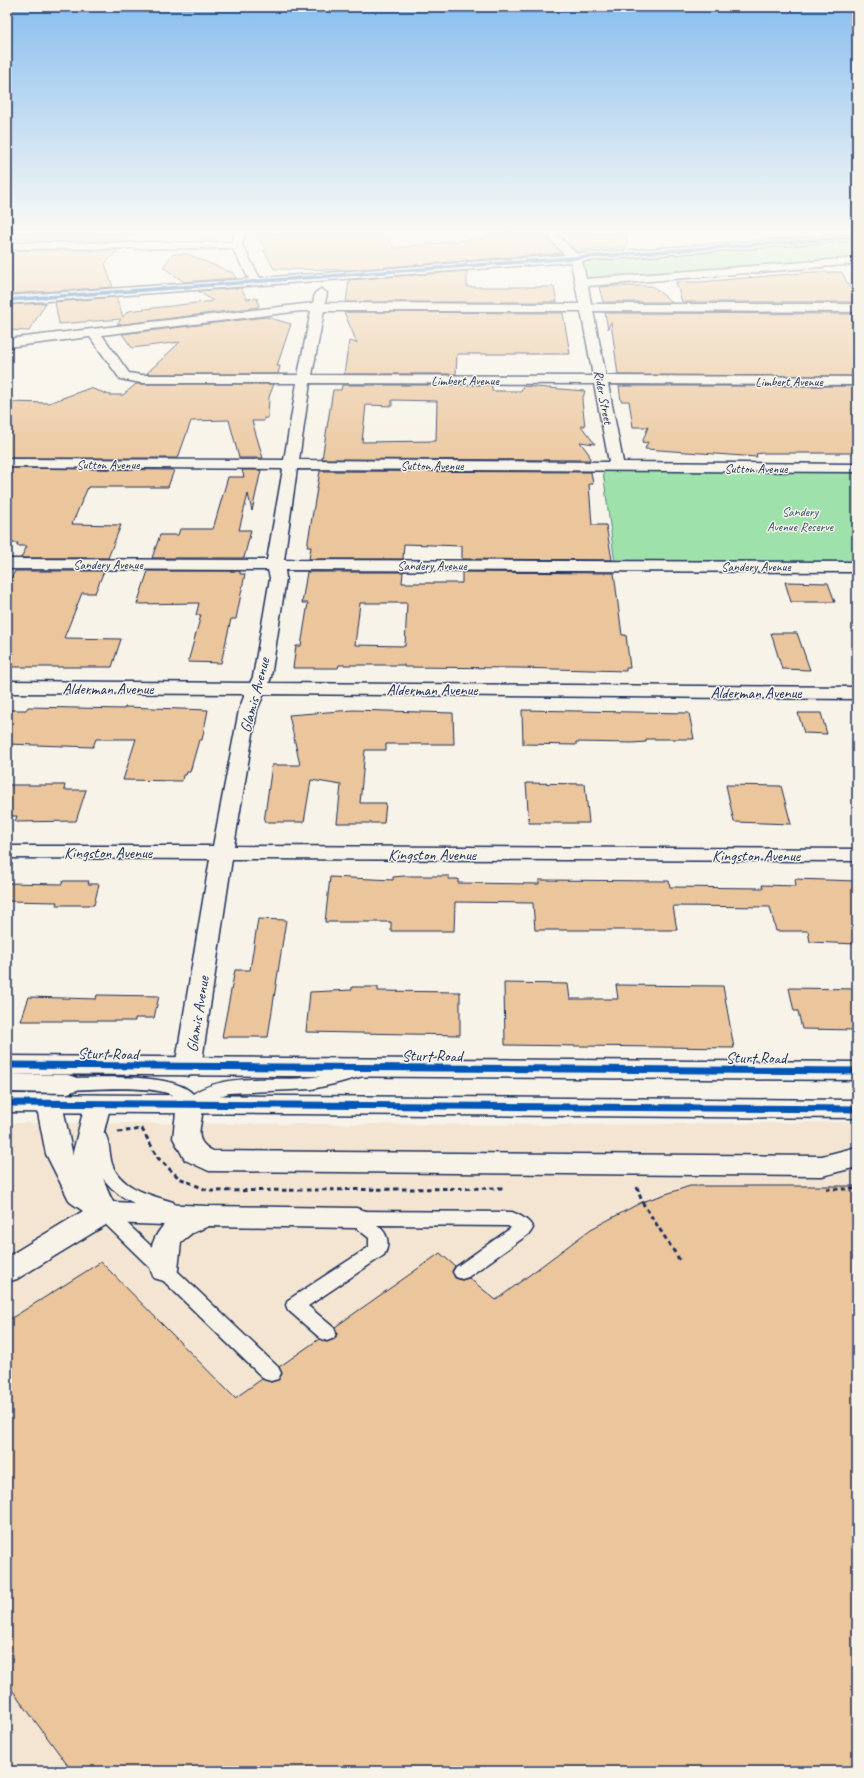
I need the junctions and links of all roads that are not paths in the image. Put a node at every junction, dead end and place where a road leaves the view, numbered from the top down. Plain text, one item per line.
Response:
1 (230, 316) edge
2 (316, 316) edge
3 (587, 316) edge
4 (94, 333) junction
5 (7, 343) edge
6 (304, 380) junction
7 (600, 380) junction
8 (857, 381) edge
9 (7, 463) edge
10 (290, 464) junction
11 (617, 467) junction
12 (857, 468) edge
13 (7, 564) edge
14 (275, 564) junction
15 (857, 567) edge
16 (7, 687) edge
17 (256, 688) junction
18 (857, 692) edge
19 (7, 852) edge
20 (222, 853) junction
21 (857, 855) edge
22 (7, 1064) edge
23 (188, 1067) junction
24 (369, 1068) junction
25 (857, 1071) edge
26 (7, 1083) edge
27 (68, 1084) junction
28 (7, 1103) edge
29 (49, 1103) junction
30 (98, 1104) junction
31 (190, 1104) junction
32 (857, 1109) edge
33 (857, 1157) edge
34 (104, 1212) junction
35 (206, 1216) junction
36 (356, 1218) junction
37 (164, 1270) junction
38 (7, 1271) edge
39 (462, 1272) dead end
40 (327, 1333) dead end
41 (271, 1373) dead end

1 - 4 street
2 - 6 street, Glamis Avenue
3 - 7 street, Rider Street
4 - 5 street
4 - 6 street, Limbert Avenue
6 - 7 street, Limbert Avenue
6 - 10 street, Glamis Avenue
7 - 8 street, Limbert Avenue
7 - 11 street, Rider Street
9 - 10 street, Sutton Avenue
10 - 11 street, Sutton Avenue
10 - 14 street, Glamis Avenue
11 - 12 street, Sutton Avenue
13 - 14 street, Sandery Avenue
14 - 15 street, Sandery Avenue
14 - 17 street, Glamis Avenue
16 - 17 street, Alderman Avenue
17 - 18 street, Alderman Avenue
17 - 20 street, Glamis Avenue
19 - 20 street, Kingston Avenue
20 - 21 street, Kingston Avenue
20 - 23 street, Glamis Avenue
22 - 23 street, Sturt Road
23 - 24 street, Sturt Road
24 - 25 street, Sturt Road
24 - 31 lane
26 - 27 street
27 - 30 lane
27 - 31 lane
28 - 29 street
29 - 30 street
29 - 34 street
30 - 31 street
30 - 34 street
30 - 35 lane
31 - 32 street
31 - 33 street
34 - 35 street
34 - 37 lane
34 - 38 street
35 - 36 street
35 - 37 street
36 - 39 lane
36 - 40 lane
37 - 41 lane

